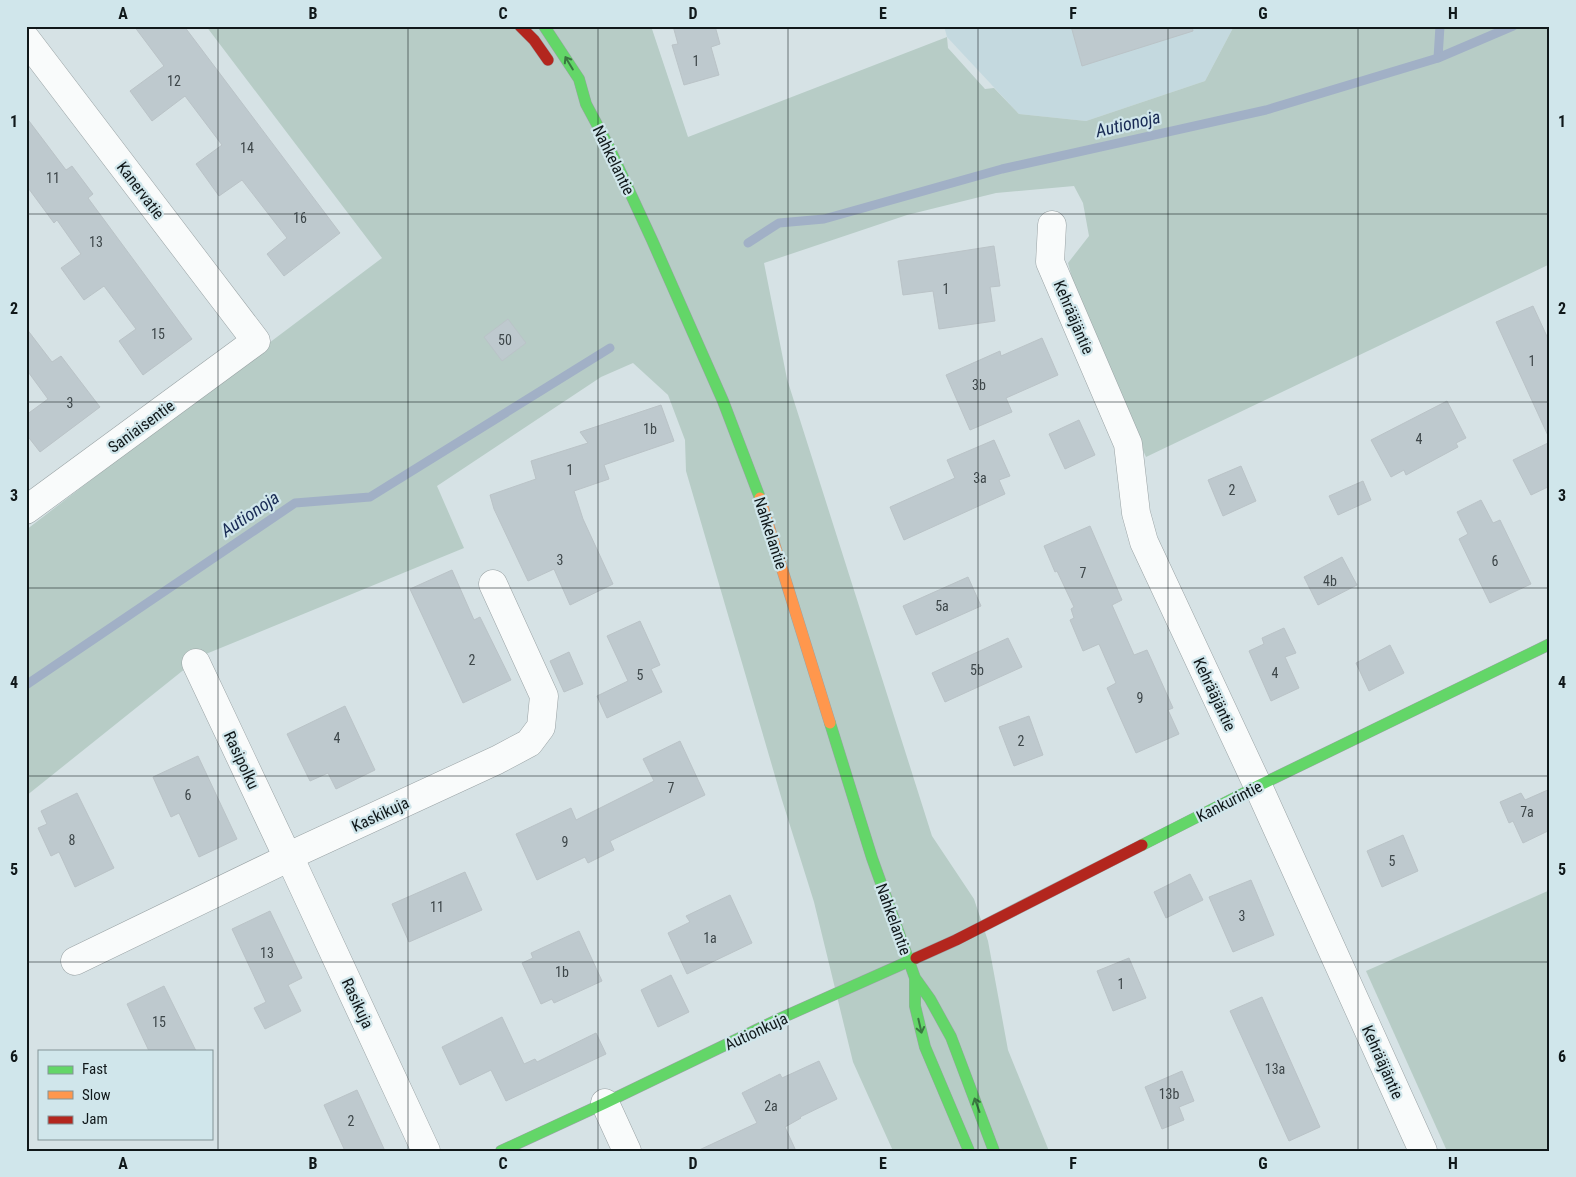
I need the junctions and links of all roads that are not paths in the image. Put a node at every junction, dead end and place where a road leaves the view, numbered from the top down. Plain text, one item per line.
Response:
1 (520, 26) edge
2 (544, 26) edge
3 (26, 39) edge
4 (557, 72) dead end
5 (574, 94) dead end
6 (586, 104) junction
7 (1052, 225) dead end
8 (256, 341) joint
9 (26, 510) edge
10 (492, 584) dead end
11 (1550, 644) edge
12 (196, 663) dead end
13 (1258, 786) junction
14 (288, 857) junction
15 (75, 962) dead end
16 (910, 962) junction
17 (915, 978) junction
18 (605, 1104) junction
19 (426, 1151) edge
20 (501, 1151) edge
21 (627, 1151) edge
22 (969, 1151) edge
23 (994, 1151) edge
24 (1423, 1151) edge

1 - 4 main road
6 -> 2 main road, Nahkelantie
3 - 8 street, Kanervatie
5 - 6 main road, Nahkelantie
6 - 16 main road, Nahkelantie
7 - 13 street, Kehrääjäntie
8 - 9 street, Saniaisentie
10 - 14 street, Kaskikuja
11 - 13 main road, Kankurintie
12 - 14 street, Rasipolku
13 - 16 main road, Kankurintie
13 - 24 street, Kehrääjäntie
14 - 15 street, Kaskikuja
14 - 19 street, Rasikuja
16 - 17 main road, Nahkelantie
16 - 18 main road, Autionkuja
17 -> 22 main road, Nahkelantie
23 -> 17 main road, Nahkelantie
18 - 20 main road, Autionkuja
18 - 21 street

